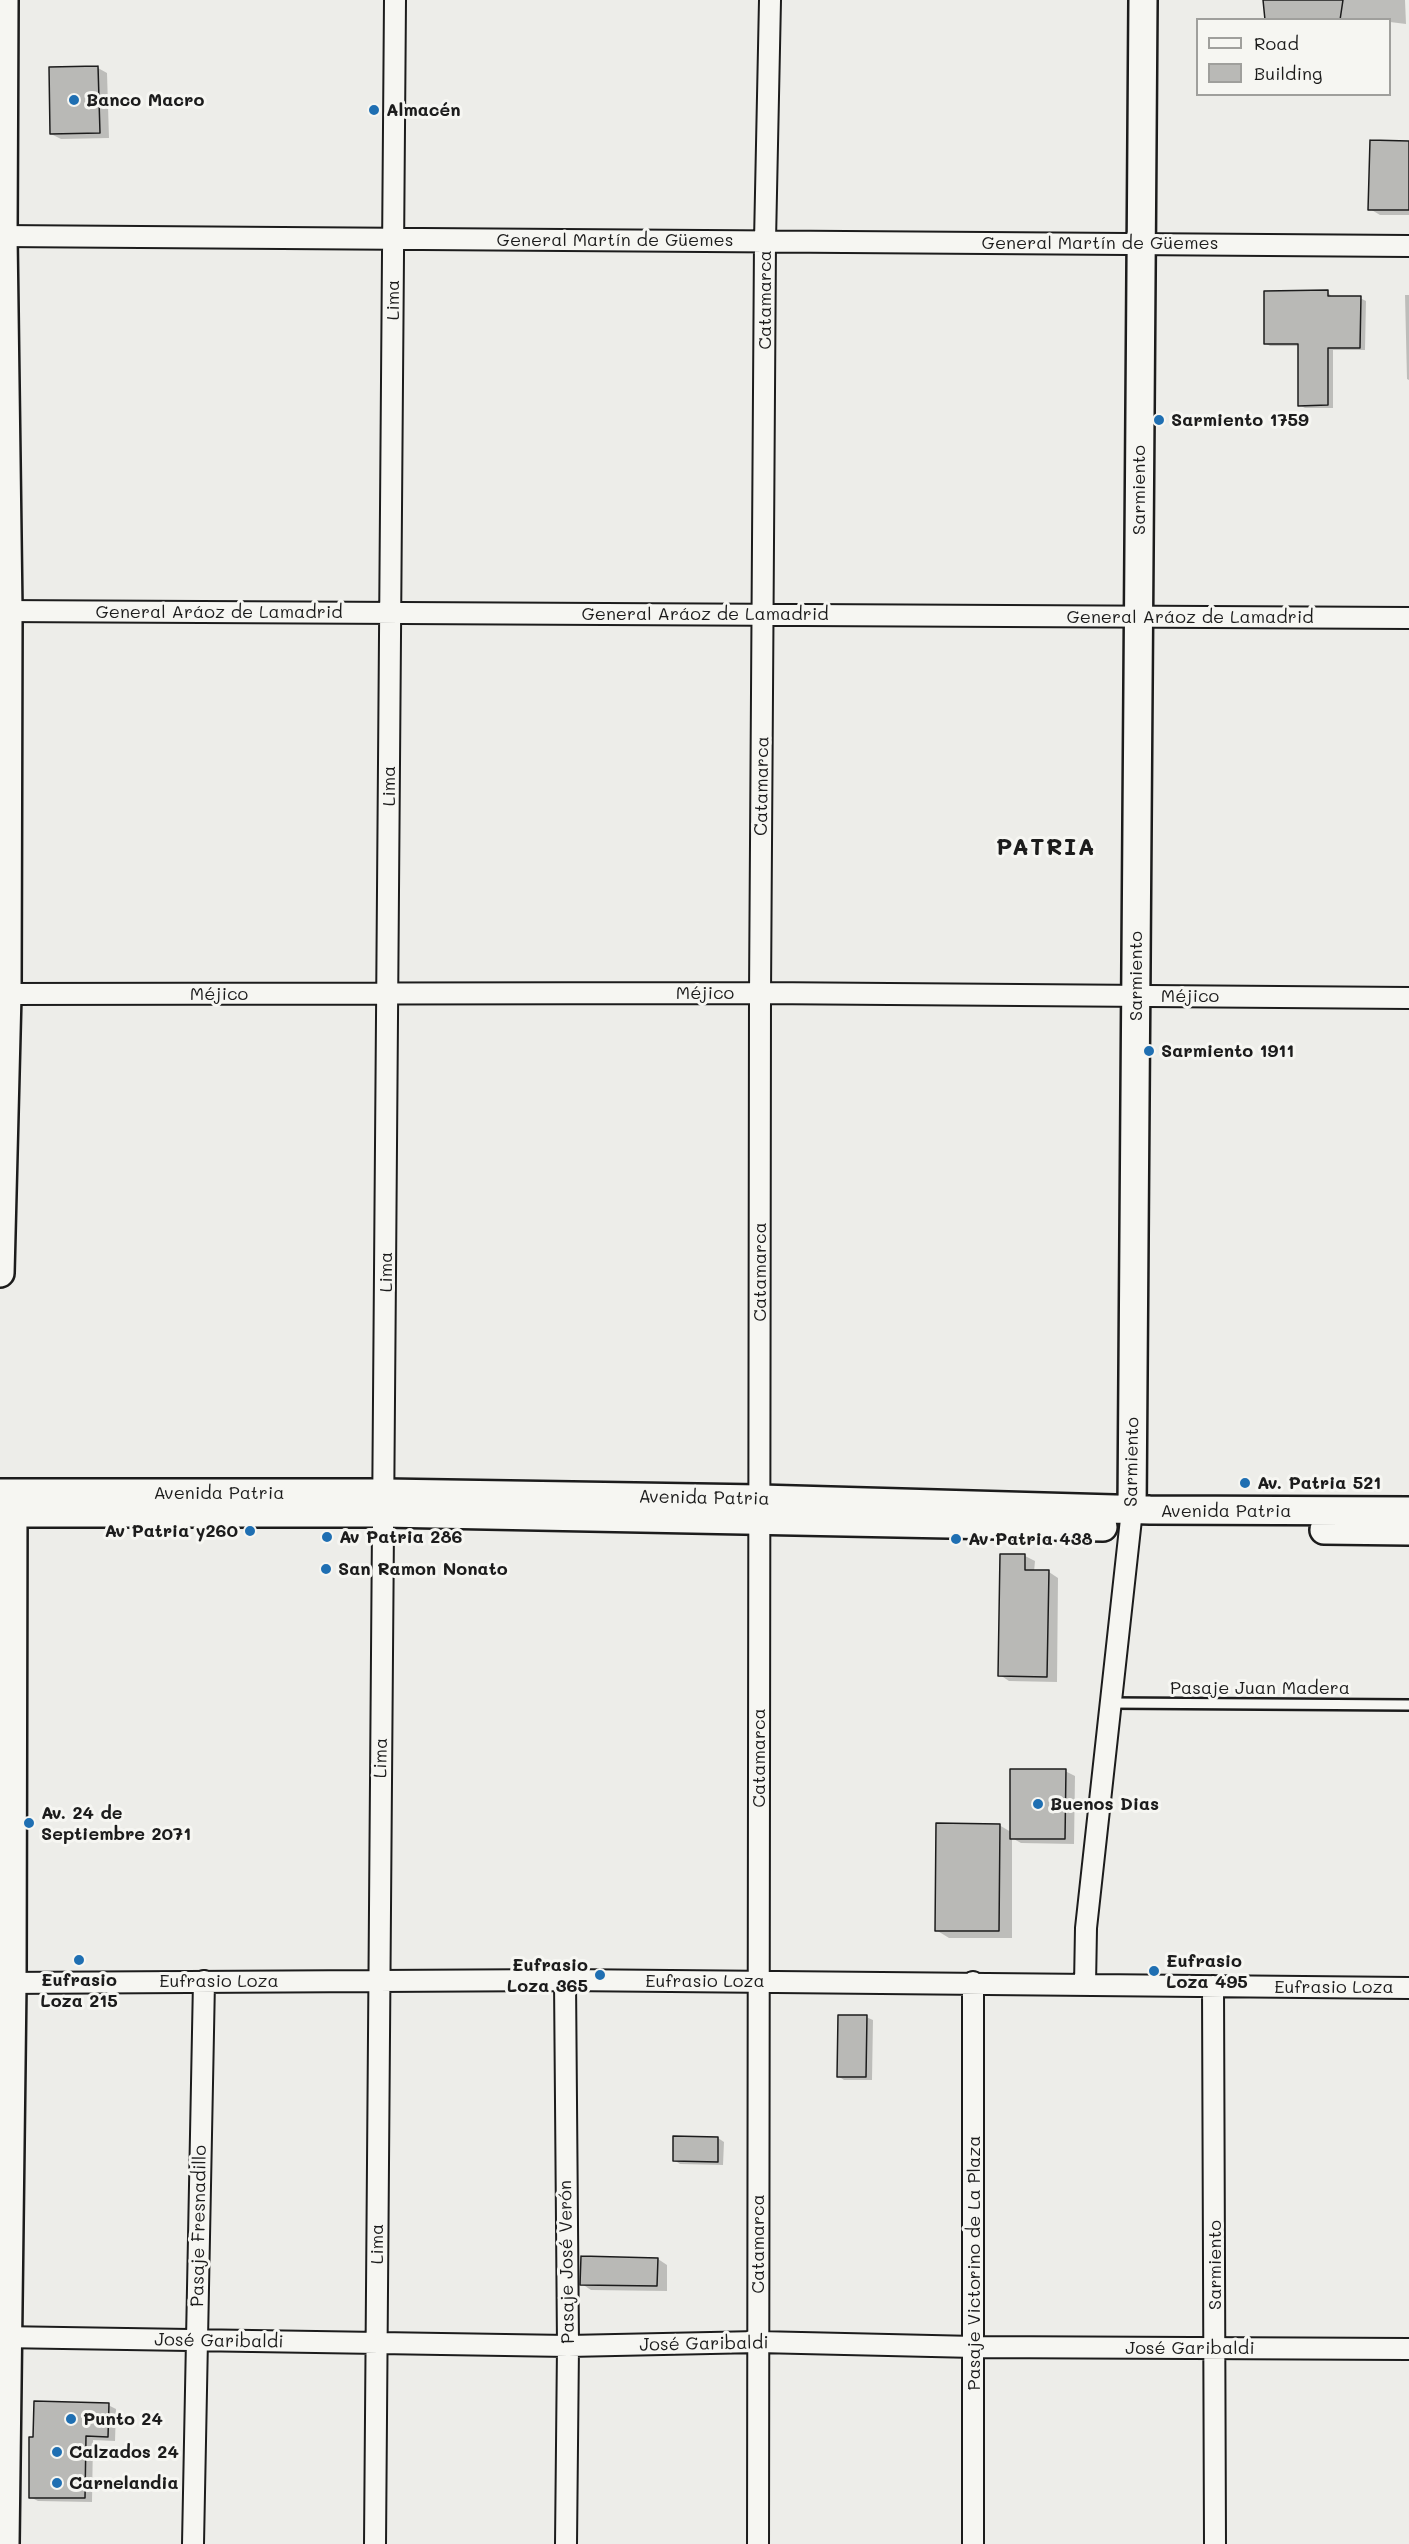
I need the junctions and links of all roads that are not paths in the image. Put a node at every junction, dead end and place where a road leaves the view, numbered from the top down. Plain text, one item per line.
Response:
1 (4, 0) edge
2 (394, 0) edge
3 (770, 0) edge
4 (1143, 0) edge
5 (2, 236) edge
6 (393, 238) junction
7 (765, 241) junction
8 (1141, 244) junction
9 (1409, 246) edge
10 (4, 611) edge
11 (390, 613) junction
12 (764, 614) junction
13 (1138, 617) junction
14 (1409, 618) edge
15 (760, 993) junction
16 (3, 994) edge
17 (387, 994) junction
18 (1136, 996) junction
19 (1409, 998) edge
20 (0, 1240) edge
21 (0, 1273) edge
22 (6, 1502) edge
23 (384, 1503) junction
24 (760, 1511) junction
25 (1409, 1511) edge
26 (1131, 1519) junction
27 (1409, 1531) edge
28 (1111, 1703) junction
29 (1409, 1705) edge
30 (204, 1980) junction
31 (565, 1980) junction
32 (378, 1982) junction
33 (757, 1982) junction
34 (973, 1982) junction
35 (6, 1983) edge
36 (1085, 1985) junction
37 (1213, 1986) junction
38 (1409, 1988) edge
39 (3, 2337) edge
40 (197, 2340) junction
41 (758, 2342) junction
42 (377, 2344) junction
43 (568, 2346) junction
44 (975, 2347) junction
45 (1215, 2349) junction
46 (1409, 2349) edge
47 (3, 2449) edge
48 (5, 2544) edge
49 (193, 2544) edge
50 (375, 2544) edge
51 (566, 2544) edge
52 (758, 2544) edge
53 (973, 2544) edge
54 (1215, 2544) edge

1 - 5 main road
2 - 6 street, Lima
3 - 7 street, Catamarca
4 - 8 main road, Sarmiento
5 - 6 street, General Martín de Güemes
5 - 10 main road
6 - 7 street, General Martín de Güemes
6 - 11 street, Lima
7 - 8 street, General Martín de Güemes
7 - 12 street, Catamarca
8 - 9 street, General Martín de Güemes
8 - 13 main road, Sarmiento
10 - 11 street, General Aráoz de Lamadrid
10 - 16 main road
11 - 12 street, General Aráoz de Lamadrid
11 - 17 street, Lima
12 - 13 street, General Aráoz de Lamadrid
12 - 15 street, Catamarca
13 - 14 street, General Aráoz de Lamadrid
13 - 18 main road, Sarmiento
15 - 17 street, Méjico
15 - 18 street, Méjico
15 - 24 street, Catamarca
16 - 17 street, Méjico
16 - 20 main road
17 - 23 street, Lima
18 - 19 street, Méjico
18 - 26 main road, Sarmiento
20 - 21 main road
22 - 23 main road, Avenida Patria
22 - 35 main road
23 - 24 main road, Avenida Patria
23 - 32 street, Lima
24 - 26 main road, Avenida Patria
24 - 33 street, Catamarca
25 - 26 main road, Avenida Patria
26 - 27 main road, Avenida Patria
26 - 28 street, Sarmiento
28 - 29 lane, Pasaje Juan Madera
28 - 36 street, Sarmiento
30 - 32 street, Eufrasio Loza
30 - 35 street, Eufrasio Loza
30 - 40 street, Pasaje Fresnadillo
31 - 32 street, Eufrasio Loza
31 - 33 street, Eufrasio Loza
31 - 43 street, Pasaje José Verón
32 - 42 street, Lima
33 - 34 street, Eufrasio Loza
33 - 41 street, Catamarca
34 - 36 street, Eufrasio Loza
34 - 44 street, Pasaje Victorino de La Plaza
35 - 39 main road
36 - 37 street, Eufrasio Loza
37 - 38 street, Eufrasio Loza
37 - 45 street, Sarmiento
39 - 40 street, José Garibaldi
39 - 47 main road
40 - 42 street, José Garibaldi
40 - 49 street, Pasaje Fresnadillo
41 - 43 street, José Garibaldi
41 - 44 street, José Garibaldi
41 - 52 street, Catamarca
42 - 43 street, José Garibaldi
42 - 50 street, Lima
43 - 51 street, Pasaje José Verón
44 - 45 street, José Garibaldi
44 - 53 street, Pasaje Victorino de La Plaza
45 - 46 street, José Garibaldi
45 - 54 street, Sarmiento
47 - 48 main road

